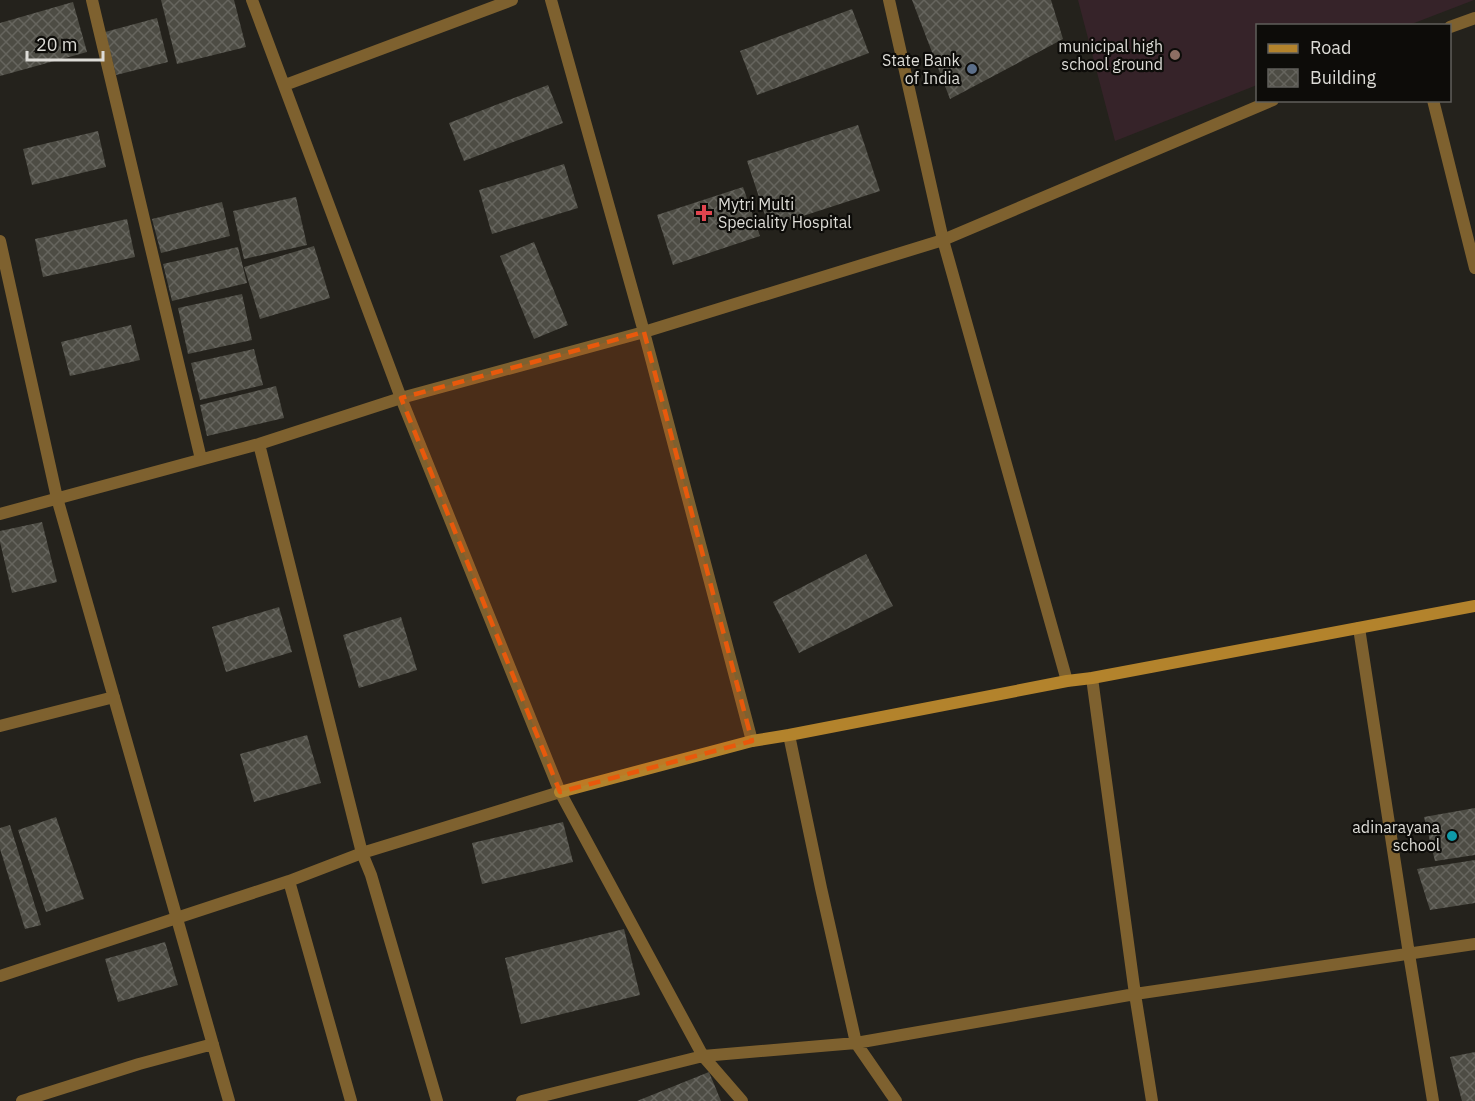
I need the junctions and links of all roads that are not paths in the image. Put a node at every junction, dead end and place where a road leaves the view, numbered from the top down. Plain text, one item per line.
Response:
1 (92, 0) edge
2 (252, 0) edge
3 (512, 0) edge
4 (551, 0) edge
5 (889, 0) edge
6 (1475, 18) edge
7 (1451, 26) edge
8 (285, 86) junction
9 (1268, 102) edge
10 (1434, 102) edge
11 (943, 240) junction
12 (0, 241) edge
13 (1475, 268) edge
14 (644, 332) junction
15 (401, 398) junction
16 (259, 444) junction
17 (201, 459) junction
18 (57, 498) junction
19 (0, 514) edge
20 (1475, 606) edge
21 (1359, 628) junction
22 (1092, 678) junction
23 (1067, 681) junction
24 (114, 698) junction
25 (0, 726) edge
26 (789, 735) junction
27 (752, 741) junction
28 (560, 792) junction
29 (362, 852) junction
30 (289, 881) junction
31 (178, 918) junction
32 (1475, 944) edge
33 (1409, 954) junction
34 (0, 976) edge
35 (1135, 994) junction
36 (856, 1043) junction
37 (213, 1044) junction
38 (703, 1056) junction
39 (564, 1096) edge
40 (22, 1101) edge
41 (229, 1101) edge
42 (351, 1101) edge
43 (437, 1101) edge
44 (522, 1101) edge
45 (742, 1101) edge
46 (896, 1101) edge
47 (1152, 1101) edge
48 (1433, 1101) edge

1 - 17 street
2 - 8 street
3 - 8 street
4 - 14 street
5 - 11 street
6 - 7 street
8 - 15 street
9 - 11 street
10 - 13 street
11 - 14 street
11 - 23 street
12 - 18 street
14 - 15 street
14 - 27 street
15 - 16 street
15 - 28 street
16 - 17 street
16 - 29 street
17 - 18 street
18 - 19 street
18 - 24 street
20 - 21 street
21 - 22 street
21 - 33 street
22 - 23 street
22 - 35 street
23 - 26 street
24 - 25 street
24 - 31 street
26 - 27 street
26 - 36 street
27 - 28 street
28 - 29 street
28 - 38 street
29 - 30 street
29 - 43 street
30 - 31 street
30 - 42 street
31 - 34 street
31 - 37 street
32 - 33 street
33 - 35 street
33 - 48 street
35 - 36 street
35 - 47 street
36 - 38 street
36 - 46 street
37 - 40 street
37 - 41 street
38 - 39 street
38 - 45 street
39 - 44 street

